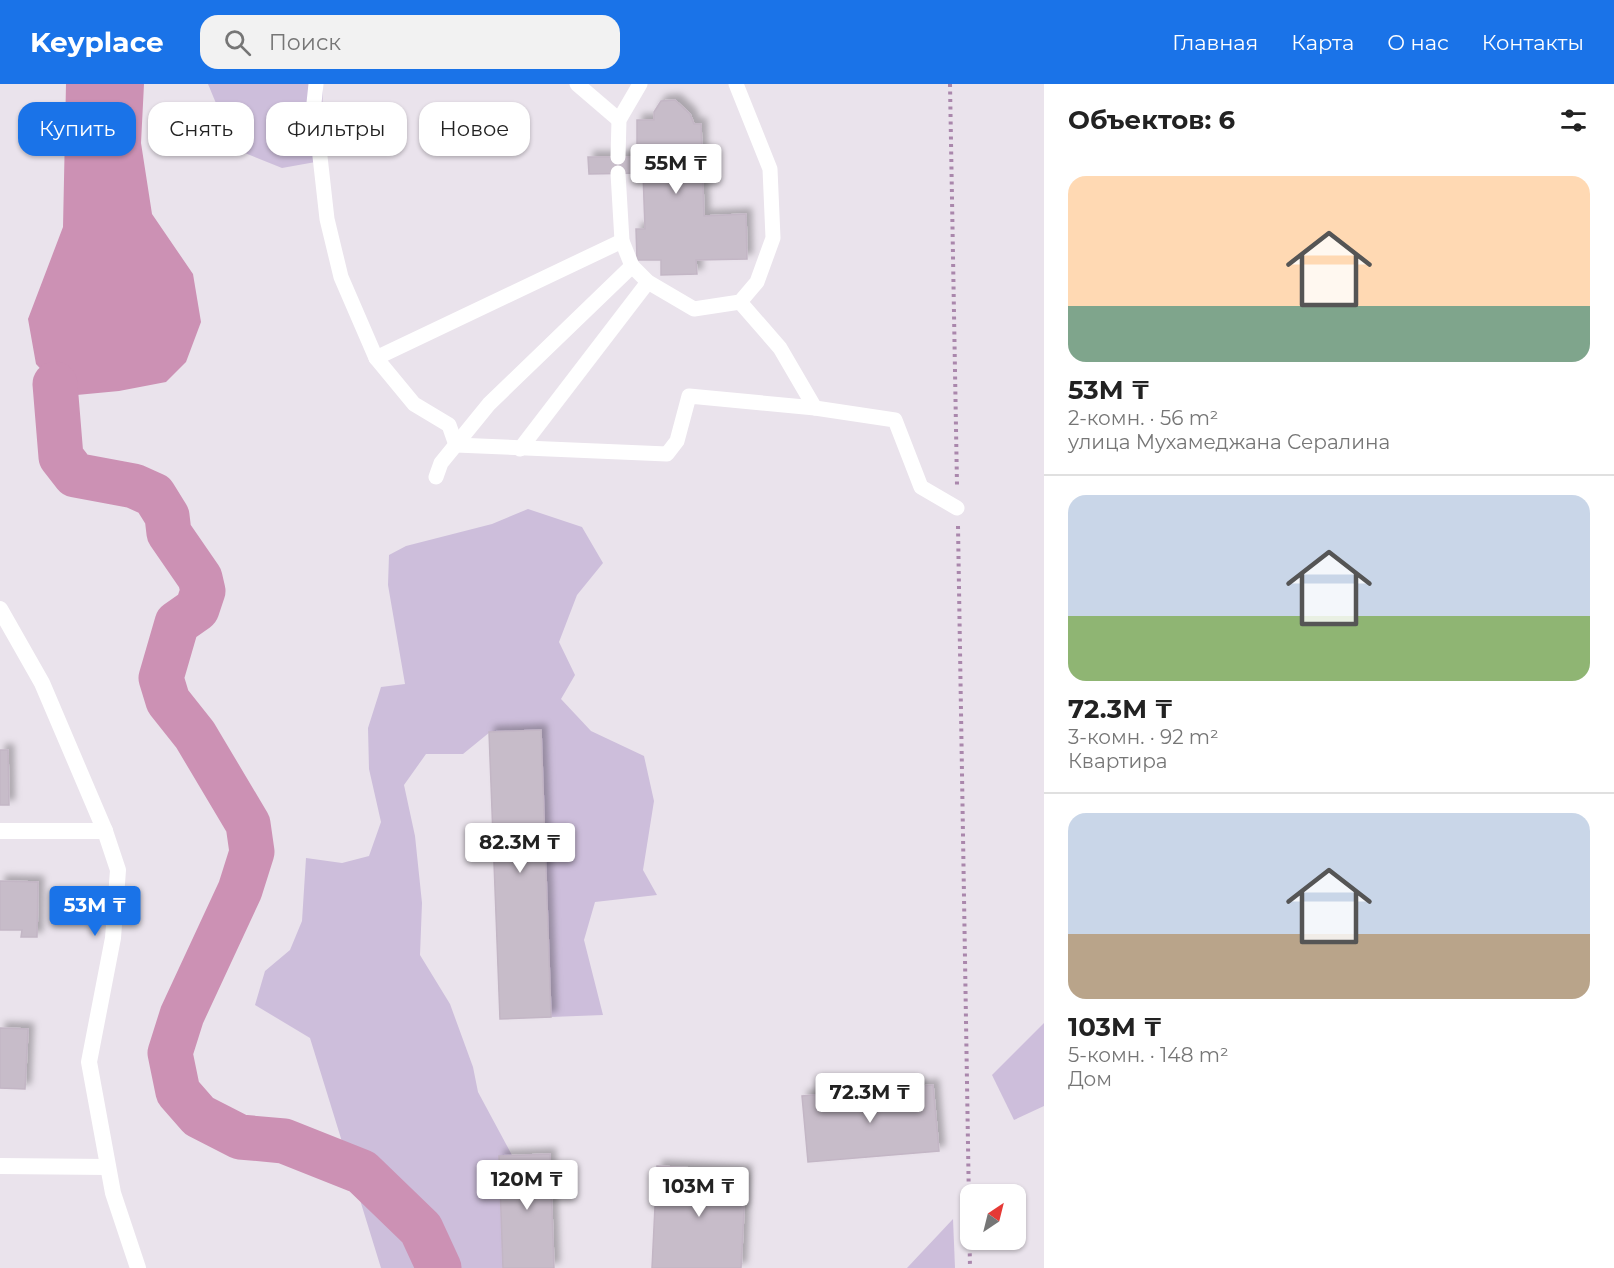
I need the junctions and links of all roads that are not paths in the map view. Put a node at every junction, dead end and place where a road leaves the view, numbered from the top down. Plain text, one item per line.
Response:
1 (316, 84) edge
2 (577, 84) edge
3 (640, 84) edge
4 (736, 84) edge
5 (619, 120) junction
6 (618, 157) dead end
7 (618, 173) dead end
8 (622, 241) junction
9 (632, 266) junction
10 (648, 282) junction
11 (740, 302) junction
12 (376, 358) junction
13 (815, 408) junction
14 (456, 445) junction
15 (520, 449) junction
16 (436, 477) dead end
17 (957, 508) road end
18 (0, 609) edge
19 (0, 831) edge
20 (105, 831) junction
21 (0, 1166) edge
22 (108, 1167) junction
23 (138, 1268) edge

1 - 12 lane
2 - 5 lane
3 - 5 lane
4 - 11 lane
5 - 6 lane
7 - 8 lane
8 - 9 lane
8 - 12 lane
9 - 10 lane
9 - 14 lane
10 - 11 lane
10 - 15 lane
11 - 13 lane
12 - 14 lane
13 - 15 lane
13 - 17 lane
14 - 15 lane
14 - 16 lane
18 - 20 street
19 - 20 street
20 - 22 street
21 - 22 street
22 - 23 street

